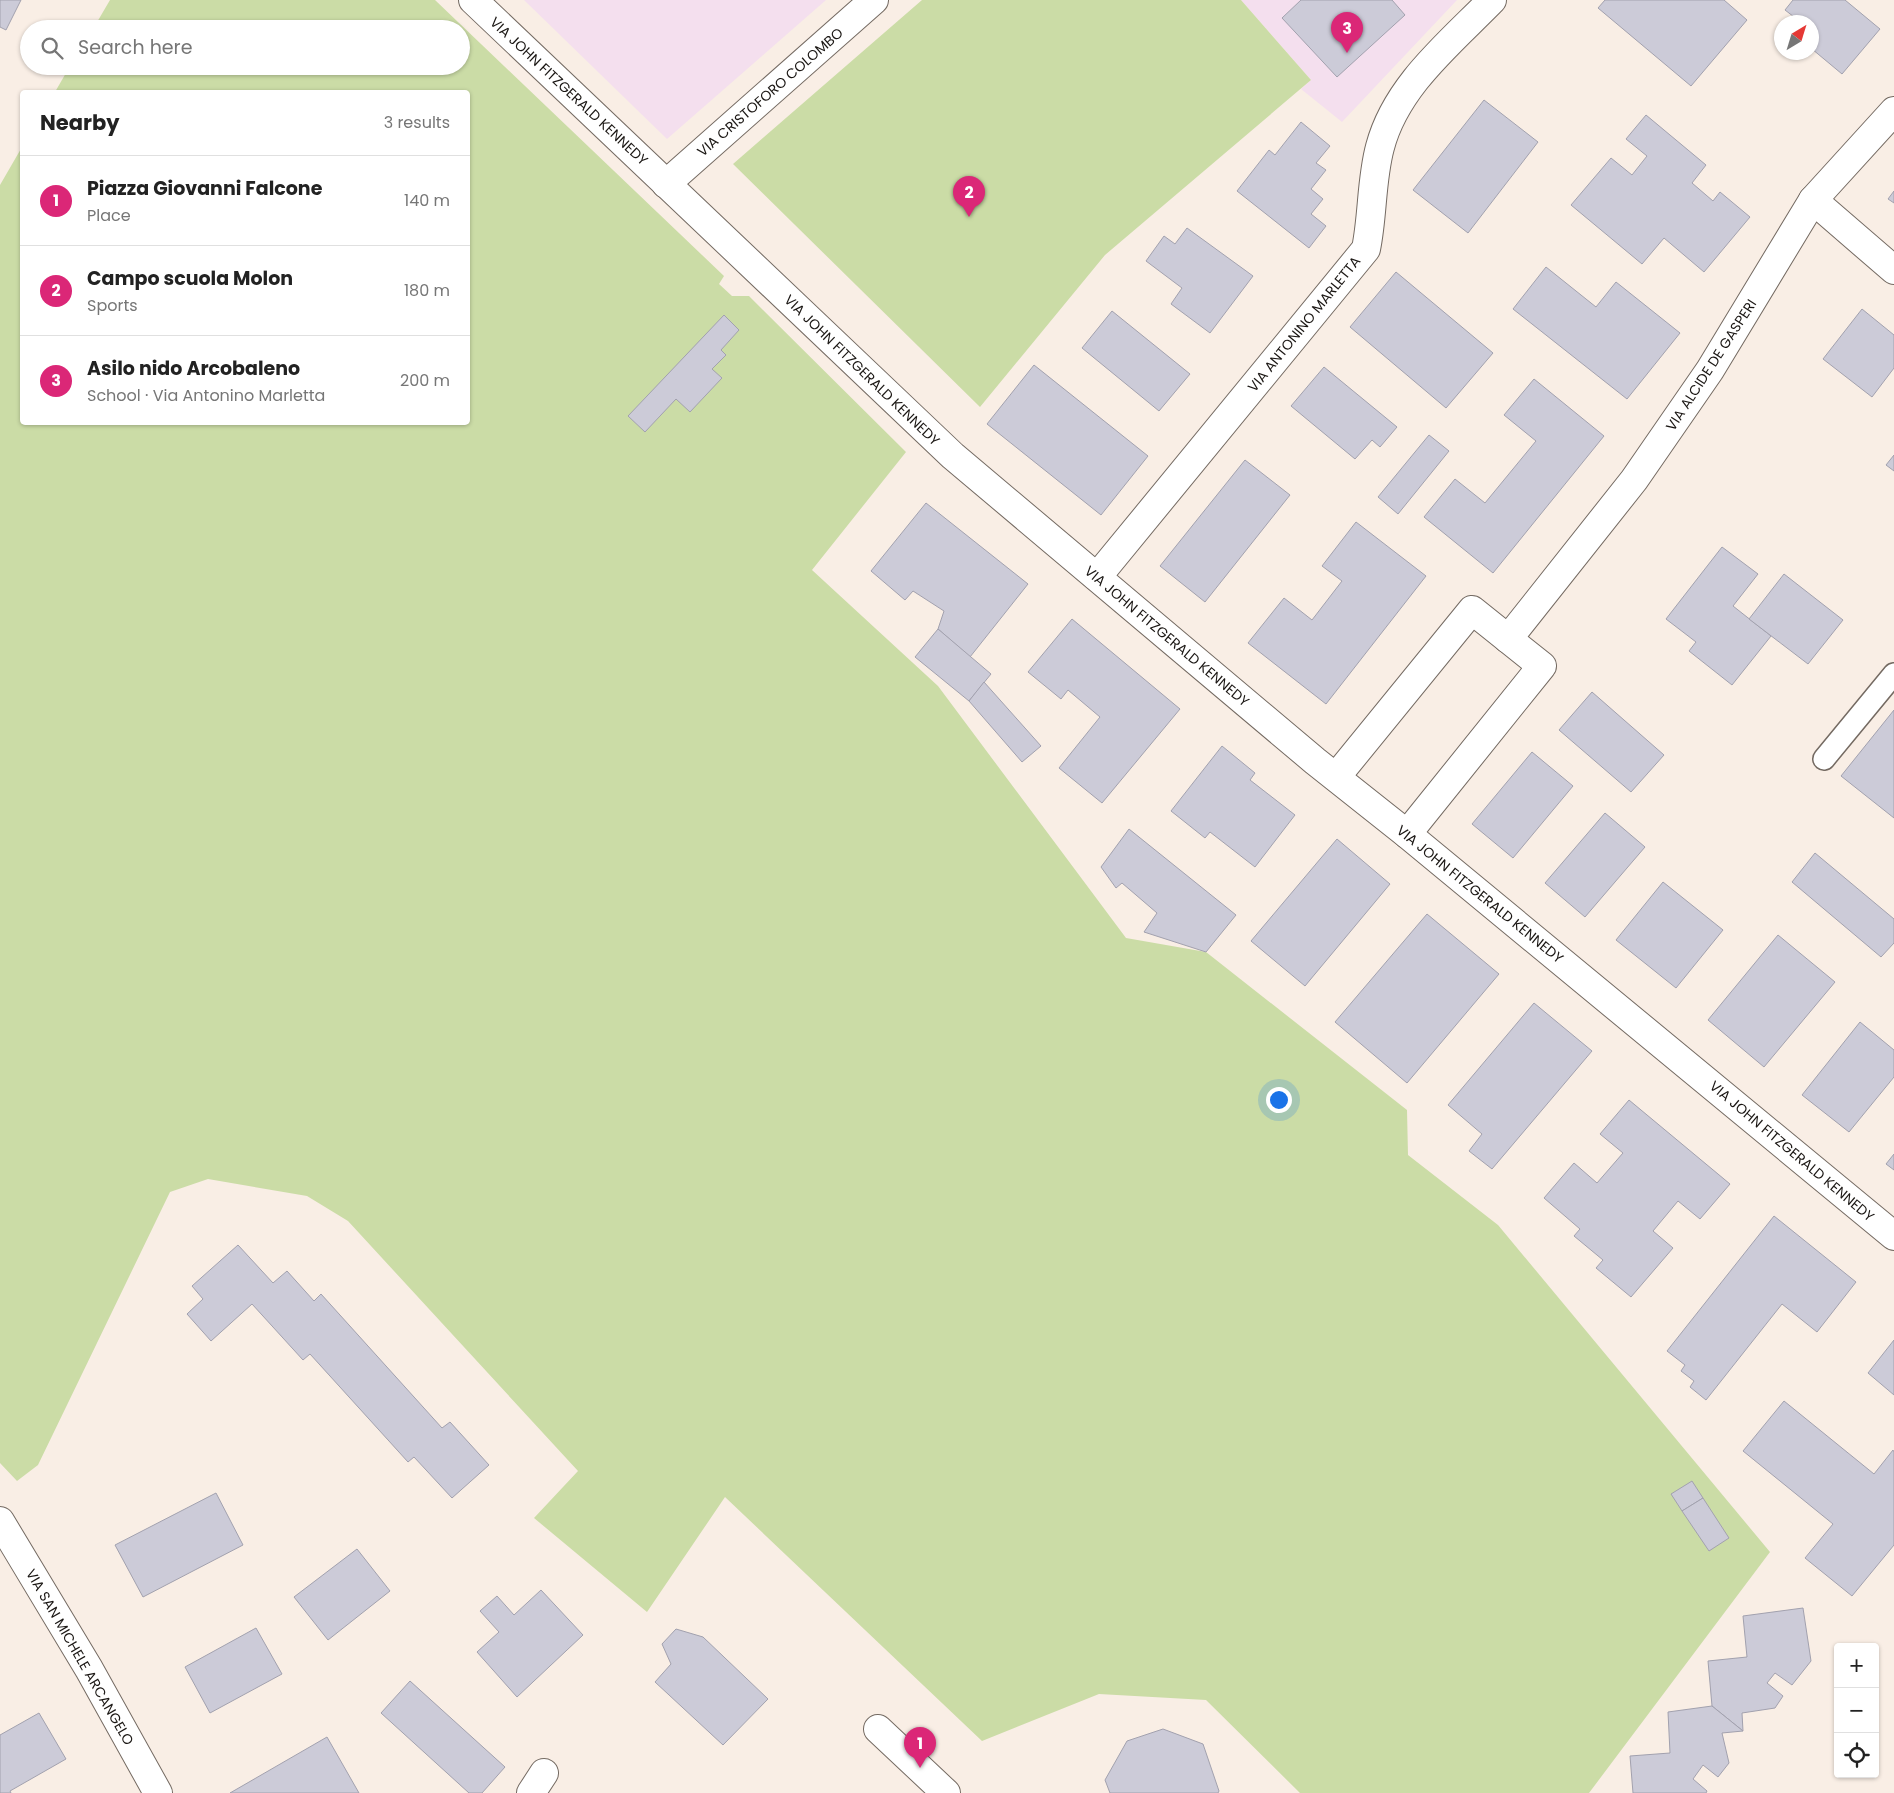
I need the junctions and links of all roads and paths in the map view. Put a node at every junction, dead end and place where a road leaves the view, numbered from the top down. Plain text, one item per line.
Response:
1 (473, 0) edge
2 (874, 0) edge
3 (1492, 0) edge
4 (1894, 111) edge
5 (666, 184) junction
6 (1813, 200) junction
7 (1894, 270) edge
8 (1097, 577) junction
9 (1517, 629) junction
10 (1894, 674) edge
11 (1824, 759) dead end
12 (1336, 777) junction
13 (1407, 834) junction
14 (1894, 1236) edge
15 (0, 1521) edge
16 (878, 1729) dead end
17 (158, 1793) edge
18 (946, 1793) edge

1 - 5 street, VIA JOHN FITZGERALD KENNEDY
2 - 5 street, VIA CRISTOFORO COLOMBO
3 - 8 street, VIA ANTONINO MARLETTA
4 - 6 street, VIA ALCIDE DE GASPERI
5 - 8 street, VIA JOHN FITZGERALD KENNEDY
6 - 7 street
6 - 9 street, VIA ALCIDE DE GASPERI
8 - 12 street, VIA JOHN FITZGERALD KENNEDY
9 - 12 street
9 - 13 street
10 - 11 lane
12 - 13 street, VIA JOHN FITZGERALD KENNEDY
13 - 14 street, VIA JOHN FITZGERALD KENNEDY
15 - 17 street, VIA SAN MICHELE ARCANGELO
16 - 18 street

